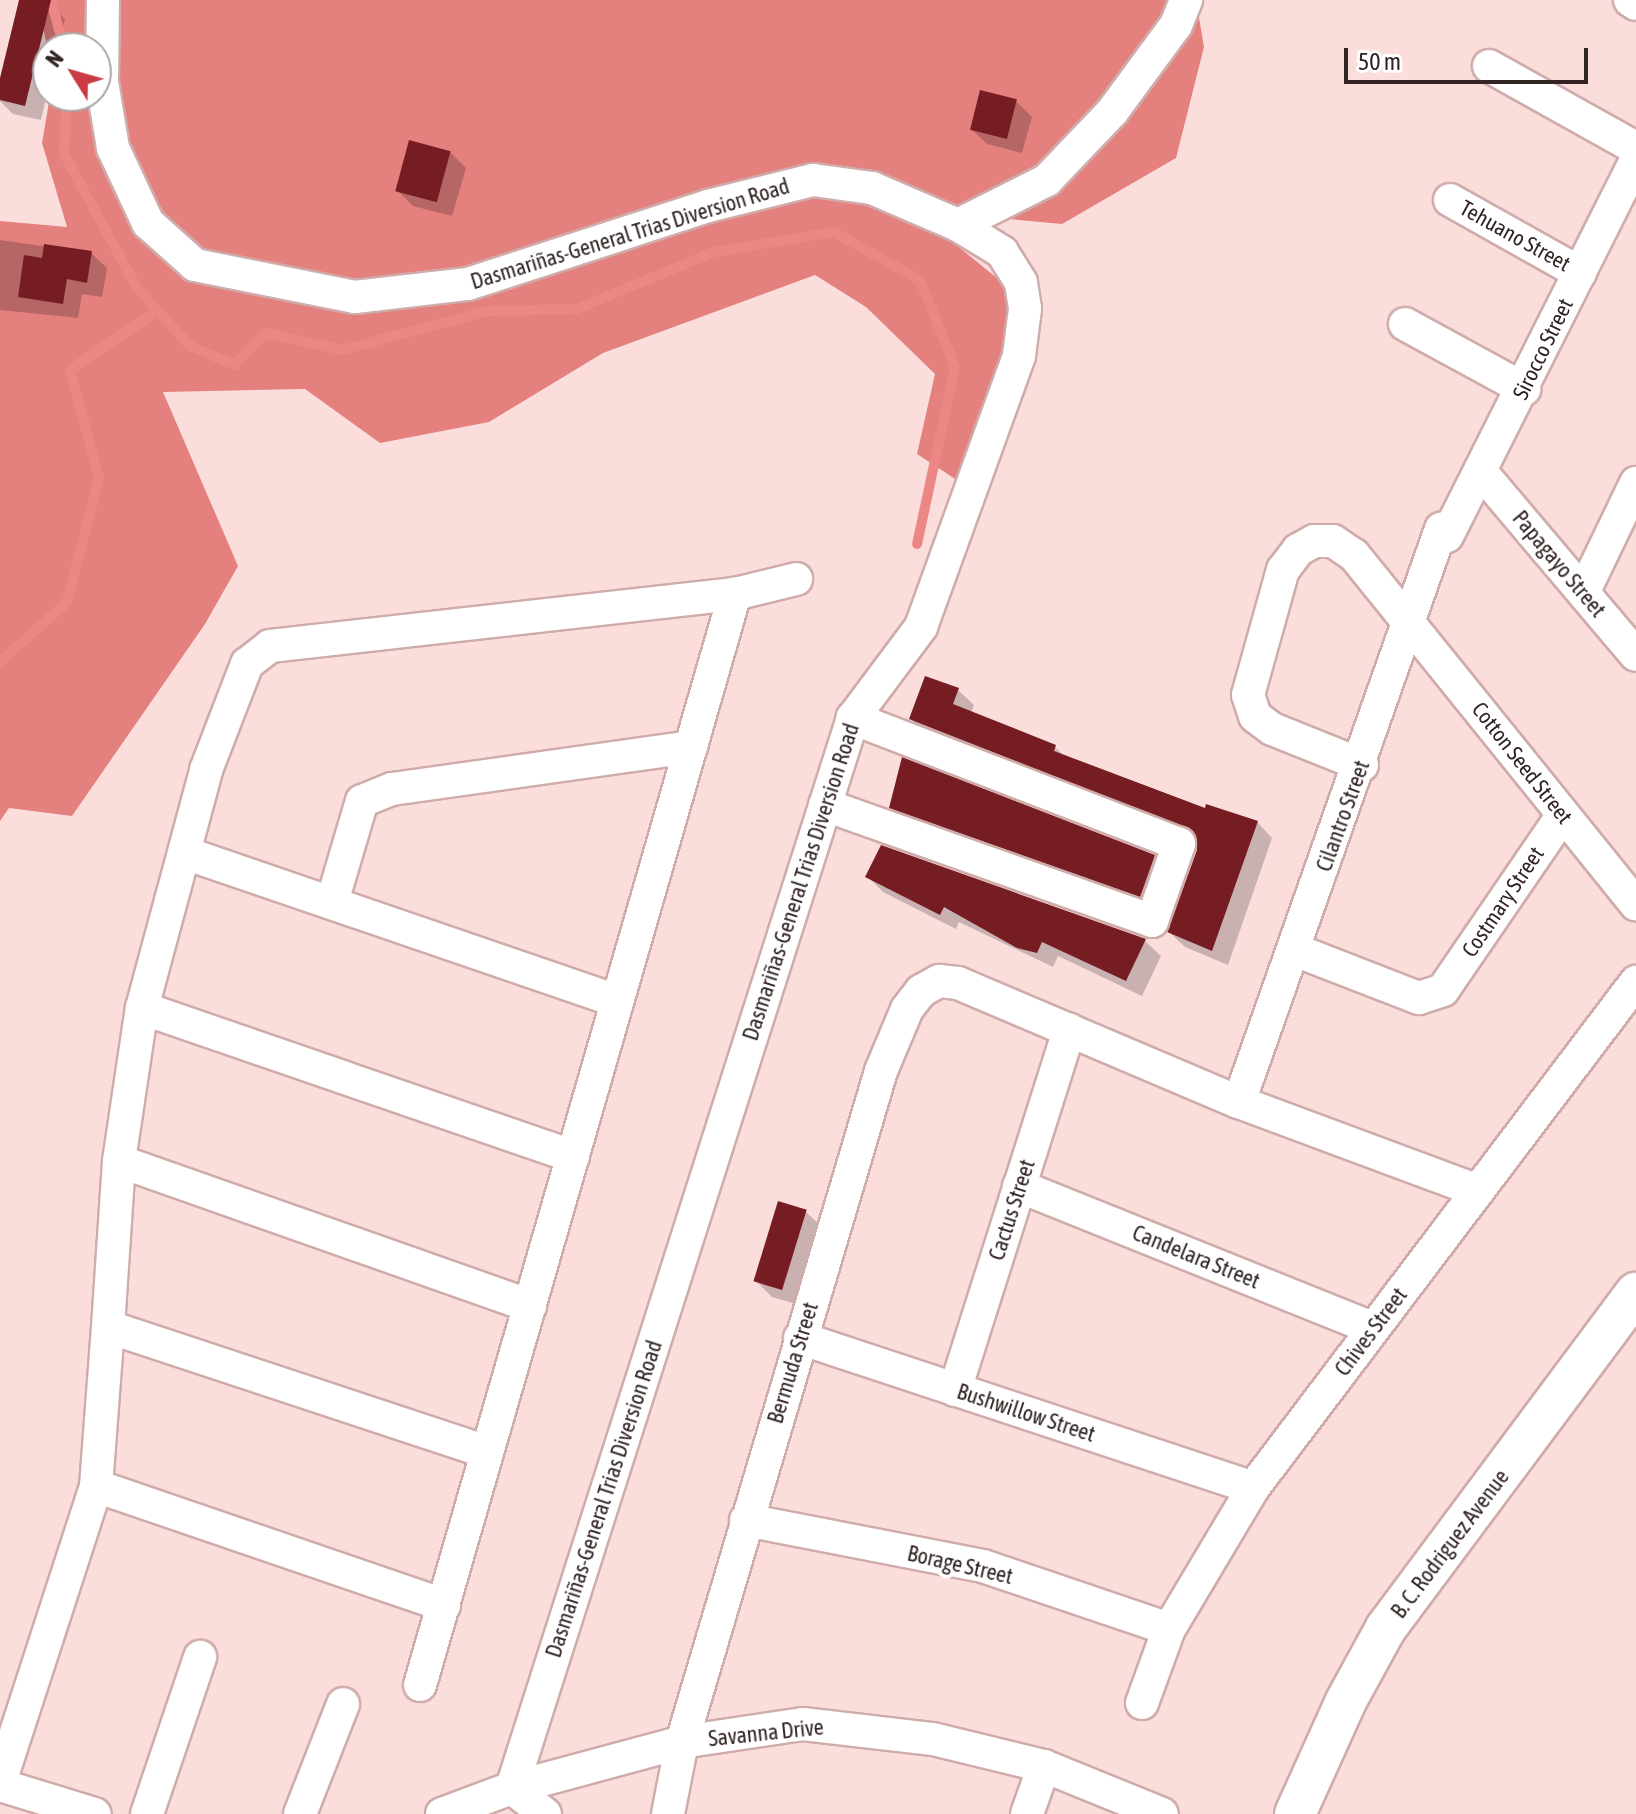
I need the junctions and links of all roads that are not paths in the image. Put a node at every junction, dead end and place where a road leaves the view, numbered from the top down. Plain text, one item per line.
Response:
1 (103, 0) edge
2 (1186, 0) edge
3 (1630, 0) edge
4 (1636, 4) edge
5 (1489, 66) dead end
6 (1636, 148) edge
7 (1636, 160) edge
8 (1450, 200) dead end
9 (958, 225) junction
10 (1580, 273) junction
11 (1405, 324) dead end
12 (1524, 389) junction
13 (1482, 473) junction
14 (1636, 483) edge
15 (1444, 533) joint
16 (796, 579) dead end
17 (1584, 591) junction
18 (735, 594) junction
19 (1410, 619) junction
20 (1636, 655) edge
21 (853, 718) junction
22 (691, 747) junction
23 (1362, 765) junction
24 (825, 805) junction
25 (1563, 815) junction
26 (185, 853) junction
27 (332, 902) junction
28 (1636, 905) edge
29 (1295, 950) junction
30 (1636, 982) edge
31 (617, 1001) junction
32 (142, 1008) junction
33 (1069, 1030) junction
34 (1239, 1102) junction
35 (573, 1156) junction
36 (119, 1161) junction
37 (1019, 1186) junction
38 (1478, 1191) junction
39 (1636, 1293) edge
40 (530, 1306) junction
41 (108, 1327) junction
42 (1373, 1328) junction
43 (800, 1338) junction
44 (955, 1390) junction
45 (487, 1452) junction
46 (96, 1486) junction
47 (1253, 1488) junction
48 (746, 1520) junction
49 (444, 1605) junction
50 (1169, 1629) junction
51 (200, 1657) dead end
52 (420, 1685) dead end
53 (1142, 1703) dead end
54 (343, 1704) dead end
55 (682, 1742) junction
56 (1044, 1766) junction
57 (0, 1784) edge
58 (512, 1788) junction
59 (452, 1811) edge
60 (95, 1814) edge
61 (147, 1814) edge
62 (300, 1814) edge
63 (545, 1814) edge
64 (668, 1814) edge
65 (1027, 1814) edge
66 (1162, 1814) edge
67 (1295, 1814) edge

1 - 9 street, Dasmariñas-General Trias Diversion Road
2 - 9 street
3 - 4 street
5 - 6 street
7 - 10 street, Sirocco Street
8 - 10 street, Tehuano Street
9 - 21 street, Dasmariñas-General Trias Diversion Road
10 - 12 street, Sirocco Street
11 - 12 street
12 - 13 street, Sirocco Street
13 - 15 street, Sirocco Street
13 - 17 street, Papagayo Street
14 - 17 street
15 - 19 street, Cilantro Street
16 - 18 street
17 - 20 street, Papagayo Street
18 - 22 street
18 - 26 street
19 - 23 street, Cilantro Street
19 - 23 street, Cotton Seed Street
19 - 25 street, Cotton Seed Street
21 - 24 street, Dasmariñas-General Trias Diversion Road
21 - 24 street
22 - 27 street
22 - 31 street
23 - 29 street, Cilantro Street
24 - 58 street, Dasmariñas-General Trias Diversion Road
25 - 28 street, Cotton Seed Street
25 - 29 street, Costmary Street
26 - 27 street
26 - 32 street
27 - 31 street
29 - 34 street, Cilantro Street
30 - 38 street, Chives Street
31 - 35 street
32 - 35 street
32 - 36 street
33 - 34 street
33 - 37 street, Cactus Street
33 - 43 street, Bermuda Street
34 - 38 street
35 - 40 street
36 - 40 street
36 - 41 street
37 - 42 street, Candelara Street
37 - 44 street, Cactus Street
38 - 42 street, Chives Street
39 - 67 street, B. C. Rodriguez Avenue
40 - 45 street
41 - 45 street
41 - 46 street
42 - 47 street, Chives Street
43 - 44 street, Bushwillow Street
43 - 48 street, Bermuda Street
44 - 47 street, Bushwillow Street
45 - 49 street
46 - 49 street
46 - 57 street
47 - 50 street, Chives Street
48 - 50 street, Borage Street
48 - 55 street, Bermuda Street
49 - 52 street
50 - 53 street, Chives Street
51 - 61 street
54 - 62 street
55 - 56 street, Savanna Drive
55 - 58 street, Savanna Drive
55 - 64 street, Bermuda Street
56 - 65 street
56 - 66 street, Savanna Drive
57 - 60 street
58 - 59 street, Savanna Drive
58 - 63 street

